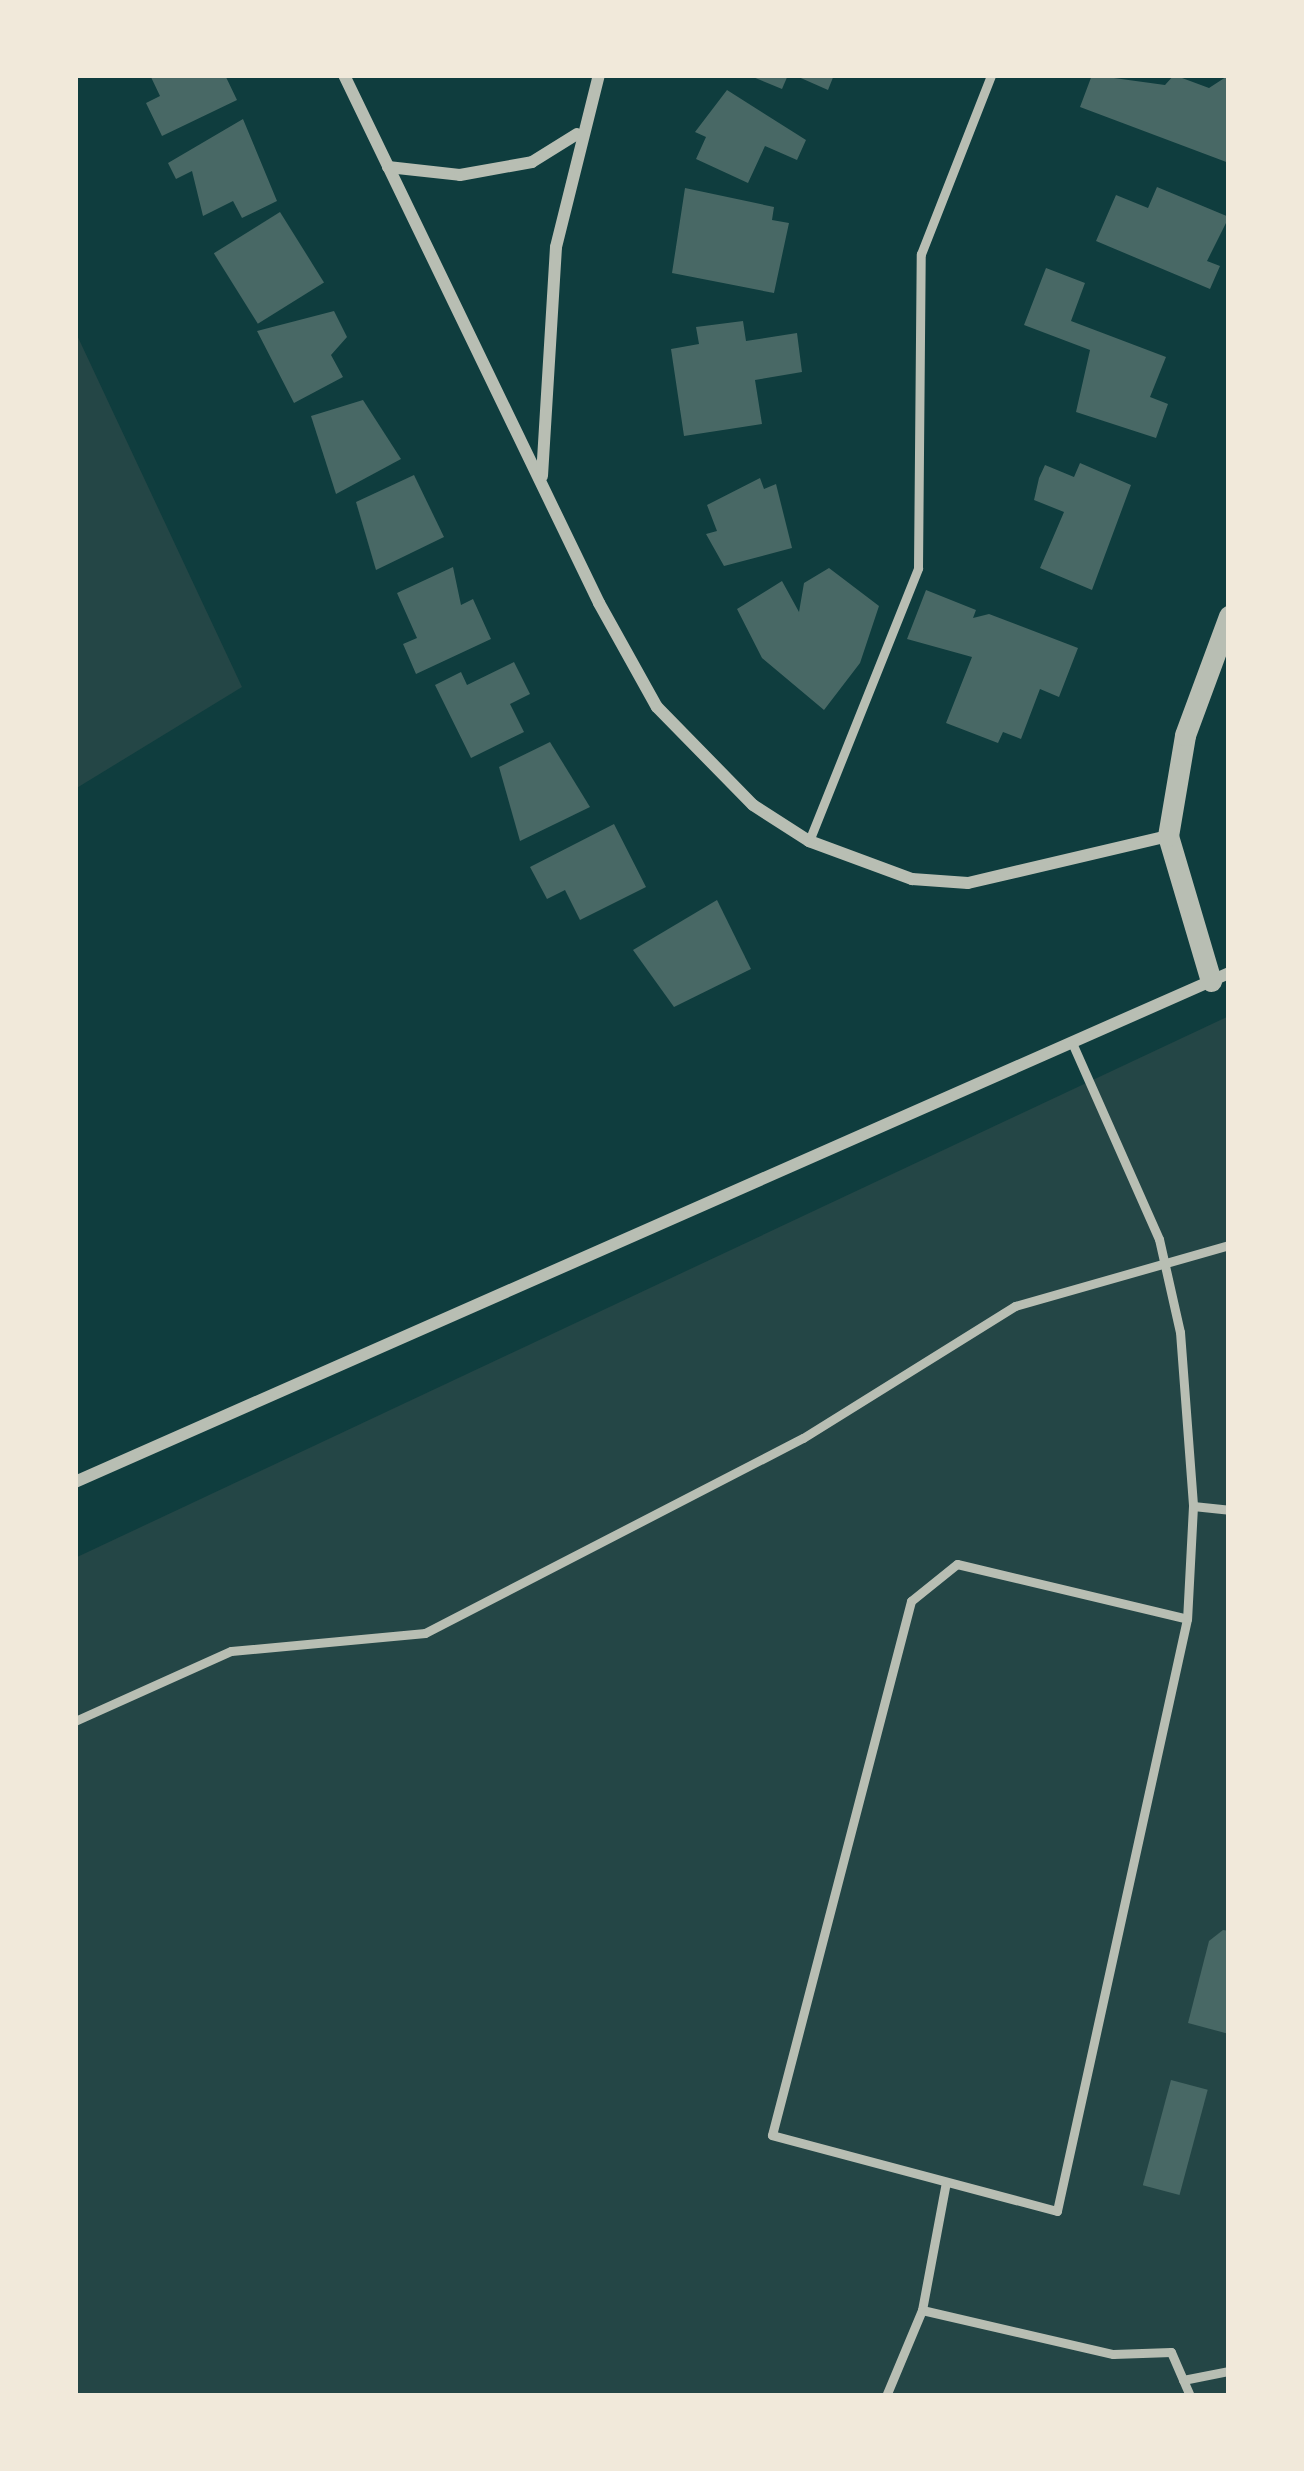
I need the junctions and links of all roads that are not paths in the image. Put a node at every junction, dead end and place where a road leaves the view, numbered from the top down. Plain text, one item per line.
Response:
1 (344, 75) edge
2 (599, 75) edge
3 (992, 75) edge
4 (578, 134) junction
5 (388, 167) junction
6 (542, 477) junction
7 (1229, 616) edge
8 (1168, 836) junction
9 (809, 841) junction
10 (1220, 977) edge
11 (1073, 1045) junction
12 (1229, 1245) edge
13 (1164, 1259) junction
14 (75, 1482) edge
15 (1192, 1506) junction
16 (1229, 1510) edge
17 (1187, 1619) junction
18 (75, 1721) edge
19 (946, 2182) junction
20 (922, 2311) junction
21 (1229, 2371) edge
22 (1183, 2380) junction
23 (886, 2396) edge
24 (1190, 2396) edge

1 - 5 street
2 - 4 street
3 - 9 lane
4 - 5 street
4 - 6 street
5 - 6 street
6 - 9 street
7 - 8 street
8 - 9 street
8 - 10 street
10 - 11 street
11 - 13 lane
11 - 14 street
12 - 13 lane
13 - 15 lane
13 - 18 lane
15 - 16 lane
15 - 17 lane
17 - 19 lane
17 - 19 lane
19 - 20 lane
20 - 22 lane
20 - 23 lane
21 - 22 lane
22 - 24 lane

